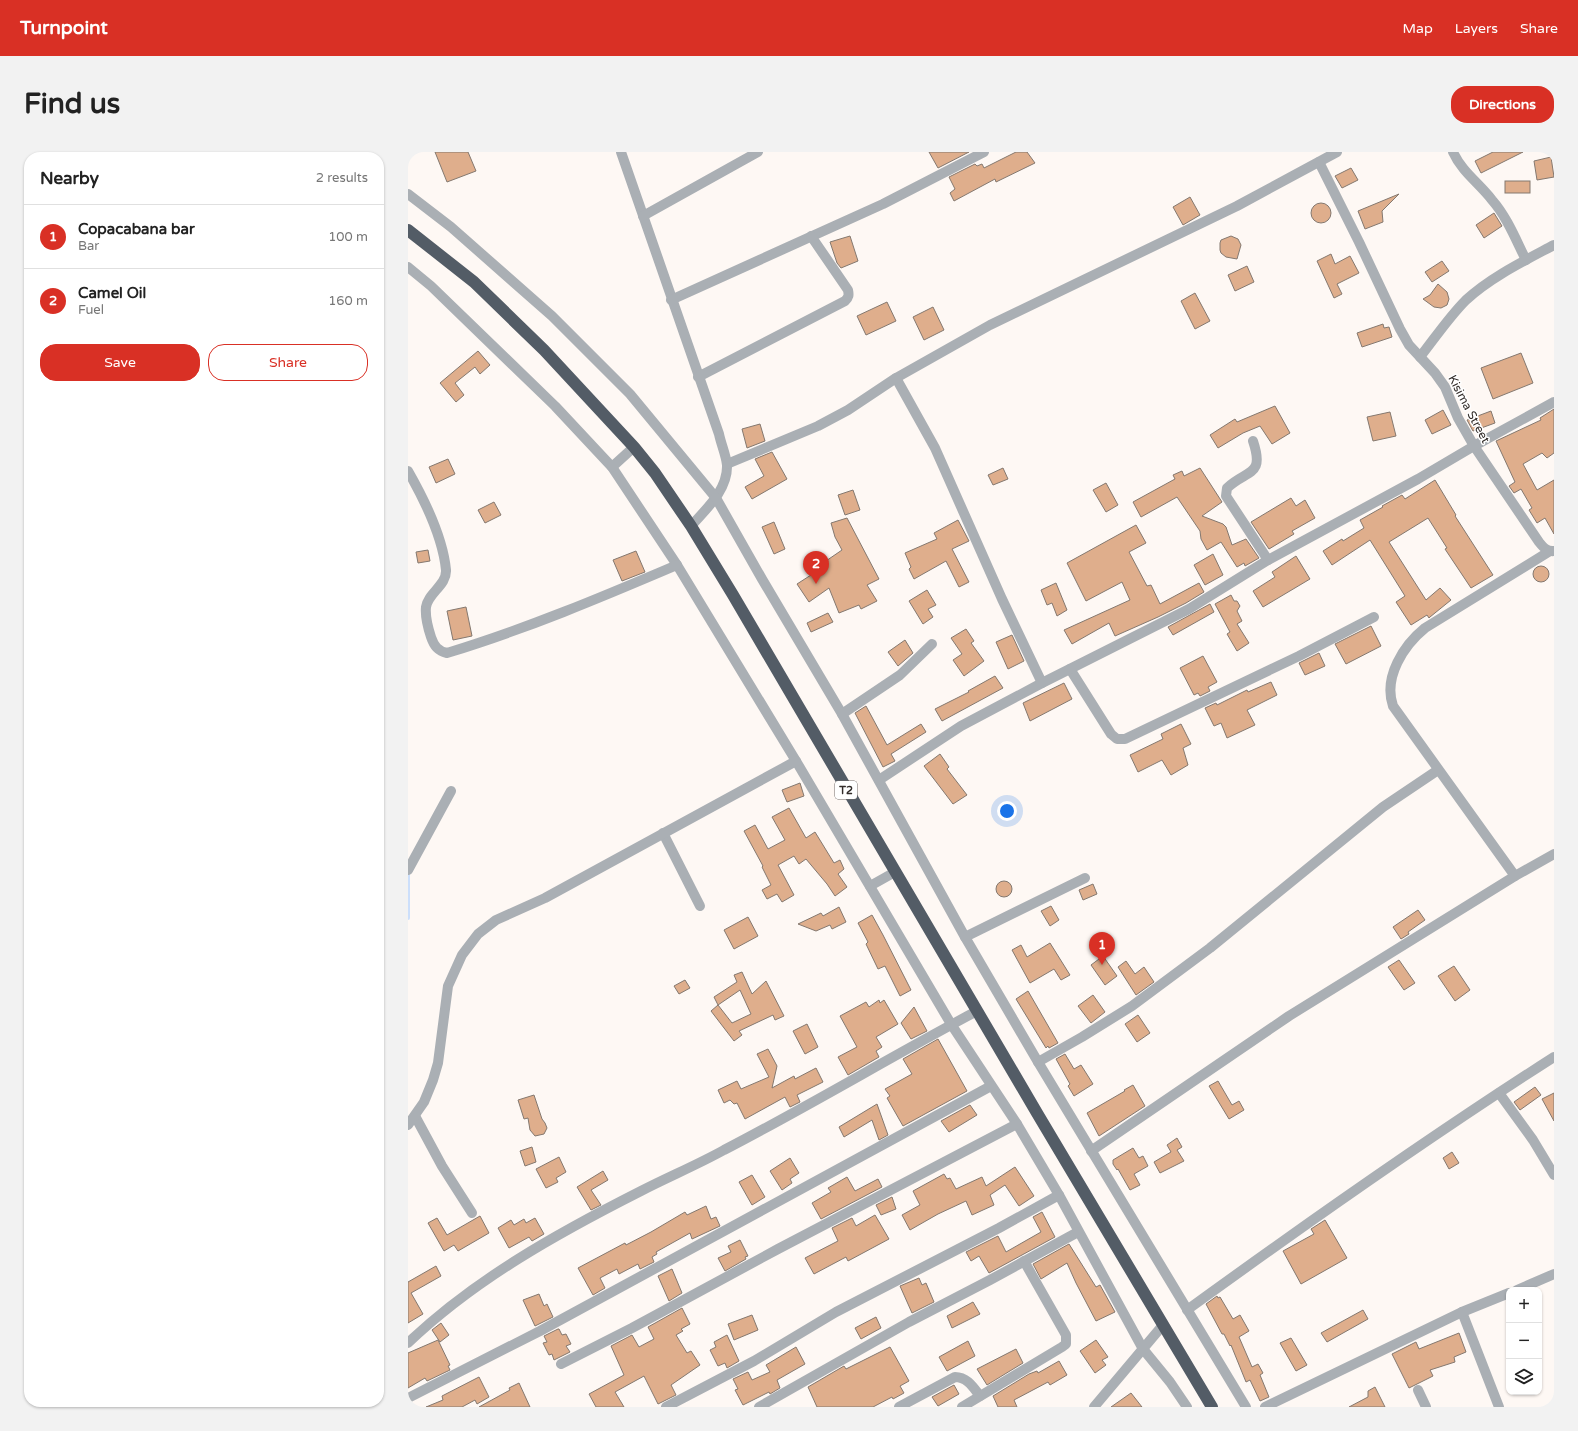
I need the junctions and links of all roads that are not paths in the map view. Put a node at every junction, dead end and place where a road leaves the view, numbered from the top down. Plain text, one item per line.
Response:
1 (621, 152) edge
2 (758, 152) edge
3 (984, 152) edge
4 (1337, 152) edge
5 (1453, 152) edge
6 (1319, 162) junction
7 (408, 194) edge
8 (642, 216) junction
9 (408, 230) edge
10 (811, 236) junction
11 (1554, 245) edge
12 (1526, 260) junction
13 (408, 267) edge
14 (671, 300) junction
15 (1420, 357) junction
16 (698, 377) junction
17 (896, 378) junction
18 (1554, 402) edge
19 (1253, 441) dead end
20 (1474, 446) junction
21 (634, 447) junction
22 (727, 464) junction
23 (612, 467) junction
24 (408, 471) edge
25 (716, 498) junction
26 (690, 526) junction
27 (1552, 551) edge
28 (1268, 560) junction
29 (677, 565) junction
30 (1374, 617) dead end
31 (932, 644) dead end
32 (1070, 669) junction
33 (1042, 683) junction
34 (842, 714) junction
35 (796, 761) junction
36 (1438, 770) junction
37 (878, 780) junction
38 (451, 792) dead end
39 (663, 833) junction
40 (1554, 854) edge
41 (408, 870) edge
42 (895, 872) junction
43 (1515, 876) junction
44 (1085, 878) dead end
45 (870, 886) junction
46 (700, 906) dead end
47 (965, 937) junction
48 (977, 1011) junction
49 (951, 1024) junction
50 (1554, 1057) edge
51 (1038, 1062) junction
52 (991, 1086) junction
53 (1499, 1093) junction
54 (415, 1116) junction
55 (1017, 1124) junction
56 (408, 1125) edge
57 (1091, 1151) junction
58 (1554, 1175) edge
59 (1059, 1195) junction
60 (472, 1213) dead end
61 (1078, 1232) junction
62 (1024, 1261) junction
63 (1554, 1274) edge
64 (1524, 1287) edge
65 (1506, 1294) edge
66 (1187, 1310) junction
67 (1462, 1312) junction
68 (1163, 1325) junction
69 (408, 1343) edge
70 (1143, 1349) junction
71 (561, 1364) dead end
72 (1418, 1390) dead end
73 (980, 1396) junction
74 (408, 1398) edge
75 (666, 1407) edge
76 (759, 1407) edge
77 (899, 1407) edge
78 (962, 1407) edge
79 (1094, 1407) edge
80 (1187, 1407) edge
81 (1212, 1407) edge
82 (1246, 1407) edge
83 (1265, 1407) edge
84 (1426, 1407) edge
85 (1499, 1407) edge

1 - 8 street
2 - 8 street
3 - 10 street
4 - 6 street
5 - 12 street
6 - 15 street, Kisima Street
6 - 17 street
7 - 25 street
8 - 14 street
9 - 21 highway, T2
10 - 14 street
10 - 16 street
11 - 12 street
12 - 15 street
13 - 23 street
14 - 16 street
15 - 20 street, Kisima Street
16 - 22 street
17 - 22 street
17 - 33 street
18 - 20 street
19 - 28 street
20 - 27 street, Kisima Street
20 - 28 street
21 - 23 street
21 - 26 highway, T2
22 - 25 street
23 - 29 street
24 - 29 street
25 - 26 street
25 - 34 street
26 - 42 highway, T2
27 - 36 street
28 - 32 street
29 - 35 street
30 - 32 street
31 - 34 street
32 - 33 street
33 - 37 street
34 - 37 street
35 - 39 street
35 - 45 street
36 - 43 street
36 - 51 street
37 - 47 street
38 - 41 street
39 - 46 street
39 - 54 street
40 - 43 street
42 - 45 street
42 - 48 highway, T2
43 - 57 street
44 - 47 street
45 - 49 street
47 - 51 street
48 - 49 street
48 - 68 highway, T2
49 - 52 street
49 - 69 street
50 - 53 street
51 - 57 street
52 - 55 street
52 - 74 street
53 - 58 street
53 - 66 street
54 - 56 street
54 - 60 street
55 - 59 street
55 - 71 street
57 - 66 street
59 - 61 street
59 - 75 street
61 - 62 street
61 - 70 street
62 - 73 street
62 - 76 street
63 - 64 street
65 - 67 street
66 - 82 street
67 - 83 street
67 - 85 street
68 - 70 street
68 - 81 highway, T2
70 - 79 street
70 - 80 street
72 - 84 street
73 - 77 street
73 - 78 street

